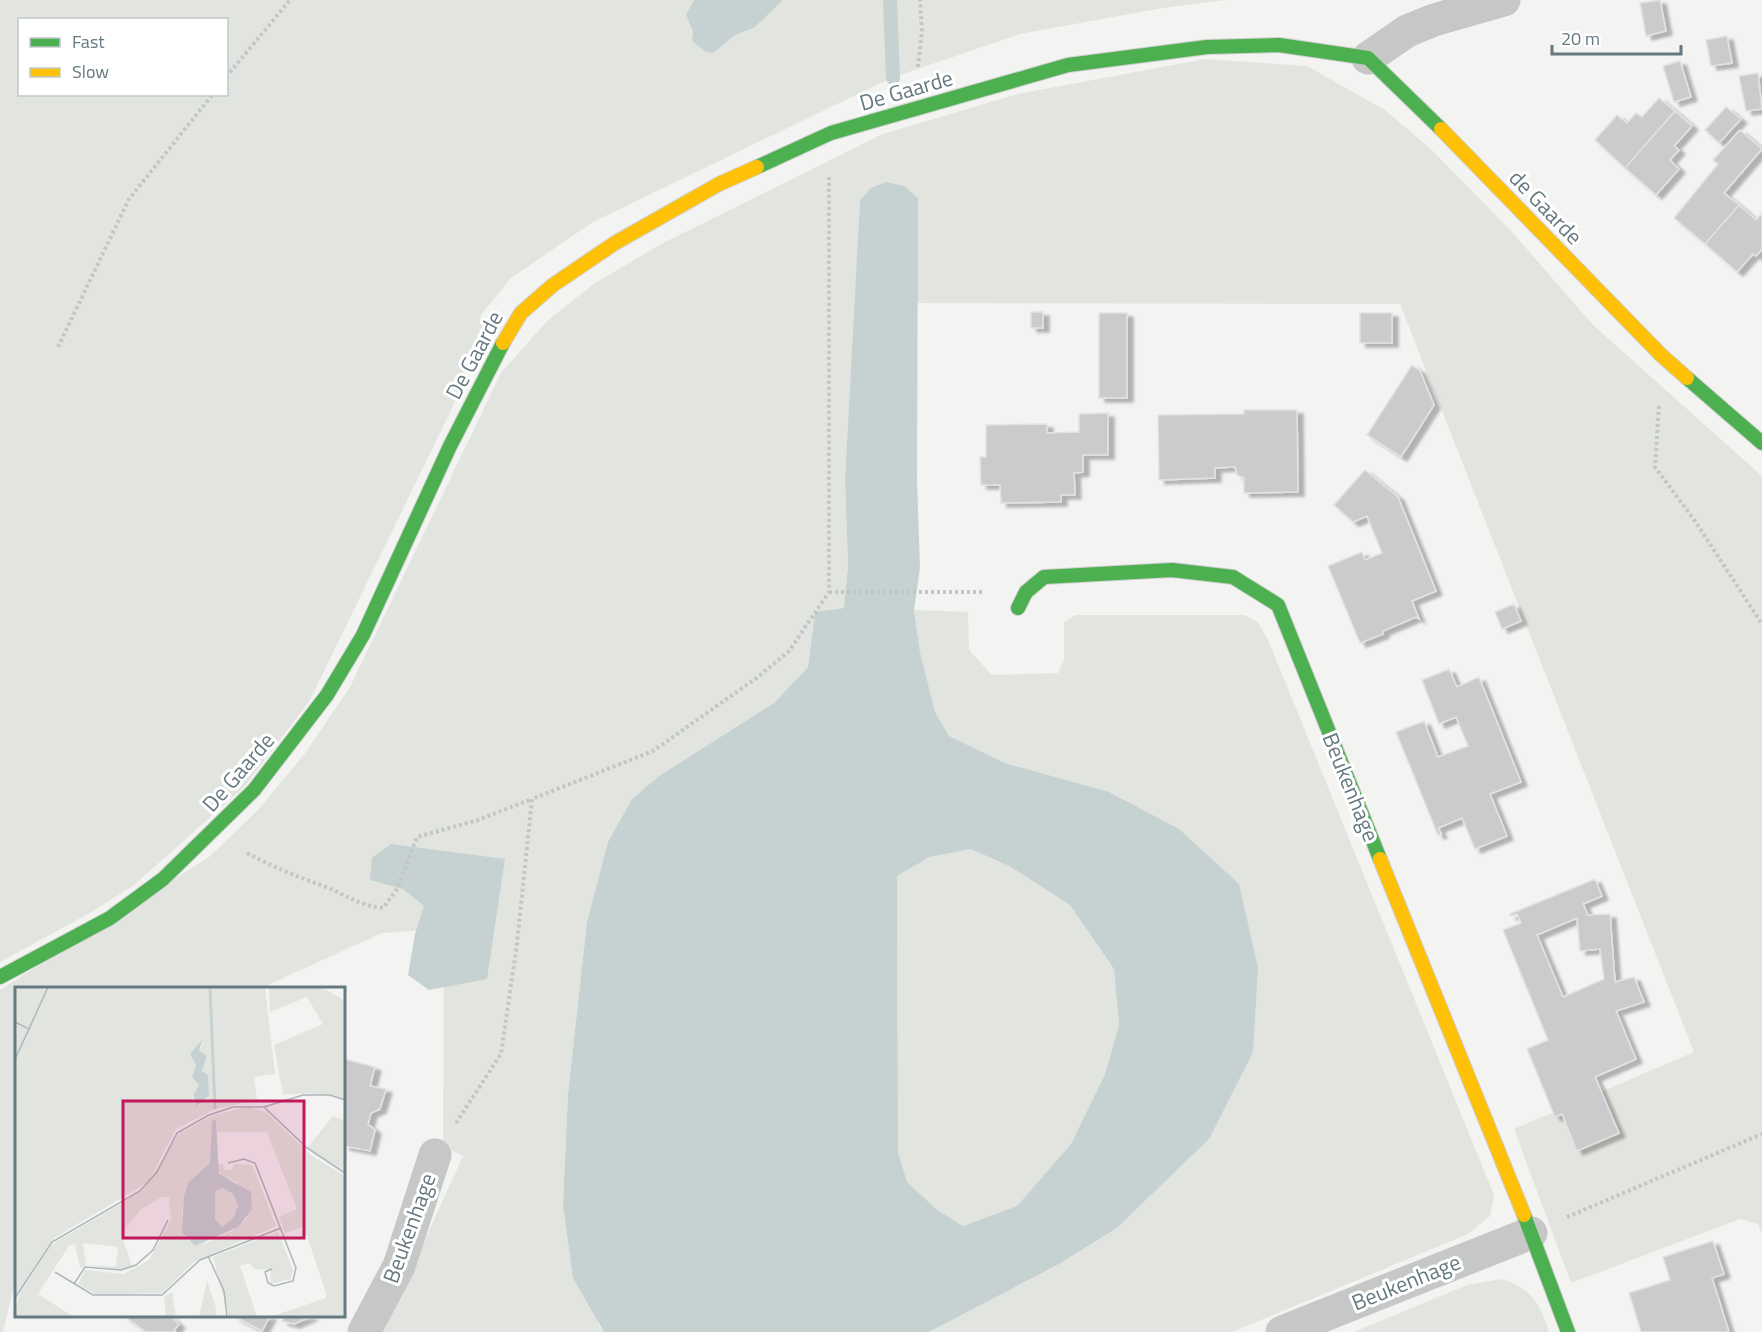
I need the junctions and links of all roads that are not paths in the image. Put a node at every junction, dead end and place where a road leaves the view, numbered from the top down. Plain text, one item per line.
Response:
1 (1504, 0) edge
2 (1368, 58) junction
3 (1762, 443) edge
4 (1018, 608) dead end
5 (0, 977) edge
6 (435, 1155) road end
7 (1531, 1233) junction
8 (364, 1332) edge
9 (1282, 1332) edge
10 (1568, 1332) edge

1 - 2 street
2 - 3 street, de Gaarde
2 - 5 street, De Gaarde
4 - 7 street, Beukenhage
6 - 8 street, Beukenhage
7 - 9 street, Beukenhage
7 - 10 street, Beukenhage

